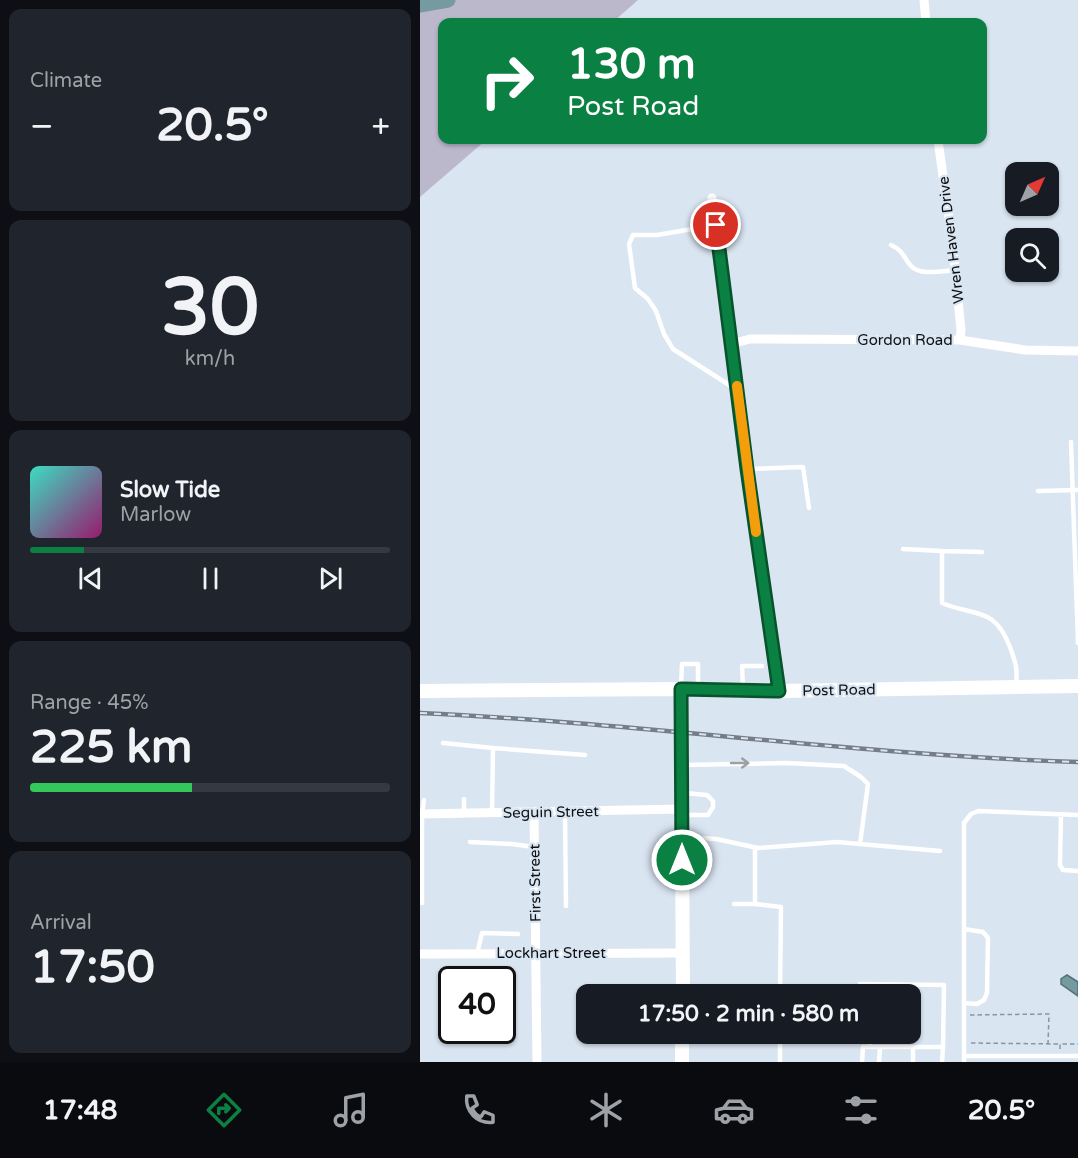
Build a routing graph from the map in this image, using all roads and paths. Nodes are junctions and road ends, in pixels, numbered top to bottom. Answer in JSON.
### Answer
{"nodes":[{"id":1,"x":924,"y":0,"type":"edge"},
{"id":2,"x":926,"y":18,"type":"edge"},
{"id":3,"x":939,"y":144,"type":"edge"},
{"id":4,"x":712,"y":198,"type":"dead end"},
{"id":5,"x":716,"y":225,"type":"junction"},
{"id":6,"x":891,"y":245,"type":"dead end"},
{"id":7,"x":955,"y":270,"type":"junction"},
{"id":8,"x":960,"y":340,"type":"junction"},
{"id":9,"x":731,"y":344,"type":"junction"},
{"id":10,"x":1078,"y":351,"type":"edge"},
{"id":11,"x":738,"y":391,"type":"junction"},
{"id":12,"x":1071,"y":442,"type":"dead end"},
{"id":13,"x":747,"y":469,"type":"junction"},
{"id":14,"x":1075,"y":490,"type":"edge"},
{"id":15,"x":1038,"y":491,"type":"dead end"},
{"id":16,"x":809,"y":508,"type":"dead end"},
{"id":17,"x":903,"y":549,"type":"dead end"},
{"id":18,"x":942,"y":551,"type":"junction"},
{"id":19,"x":982,"y":552,"type":"dead end"},
{"id":20,"x":1078,"y":644,"type":"edge"},
{"id":21,"x":762,"y":666,"type":"dead end"},
{"id":22,"x":1078,"y":686,"type":"edge"},
{"id":23,"x":1016,"y":687,"type":"junction"},
{"id":24,"x":681,"y":689,"type":"junction"},
{"id":25,"x":699,"y":689,"type":"junction"},
{"id":26,"x":744,"y":690,"type":"junction"},
{"id":27,"x":420,"y":691,"type":"edge"},
{"id":28,"x":779,"y":691,"type":"junction"},
{"id":29,"x":443,"y":743,"type":"dead end"},
{"id":30,"x":493,"y":748,"type":"junction"},
{"id":31,"x":585,"y":754,"type":"dead end"},
{"id":32,"x":682,"y":765,"type":"junction"},
{"id":33,"x":682,"y":793,"type":"junction"},
{"id":34,"x":464,"y":799,"type":"dead end"},
{"id":35,"x":424,"y":800,"type":"dead end"},
{"id":36,"x":534,"y":812,"type":"junction"},
{"id":37,"x":566,"y":812,"type":"junction"},
{"id":38,"x":682,"y":812,"type":"junction"},
{"id":39,"x":464,"y":813,"type":"junction"},
{"id":40,"x":492,"y":813,"type":"junction"},
{"id":41,"x":421,"y":814,"type":"edge"},
{"id":42,"x":1061,"y":814,"type":"junction"},
{"id":43,"x":1078,"y":815,"type":"edge"},
{"id":44,"x":682,"y":837,"type":"junction"},
{"id":45,"x":471,"y":842,"type":"dead end"},
{"id":46,"x":860,"y":844,"type":"junction"},
{"id":47,"x":534,"y":847,"type":"junction"},
{"id":48,"x":755,"y":848,"type":"junction"},
{"id":49,"x":940,"y":851,"type":"dead end"},
{"id":50,"x":1078,"y":871,"type":"edge"},
{"id":51,"x":422,"y":903,"type":"dead end"},
{"id":52,"x":734,"y":904,"type":"dead end"},
{"id":53,"x":755,"y":904,"type":"junction"},
{"id":54,"x":566,"y":906,"type":"dead end"},
{"id":55,"x":964,"y":929,"type":"junction"},
{"id":56,"x":518,"y":934,"type":"dead end"},
{"id":57,"x":683,"y":953,"type":"junction"},
{"id":58,"x":420,"y":954,"type":"edge"},
{"id":59,"x":477,"y":954,"type":"junction"},
{"id":60,"x":536,"y":954,"type":"junction"},
{"id":61,"x":683,"y":984,"type":"edge"},
{"id":62,"x":780,"y":984,"type":"edge"},
{"id":63,"x":921,"y":987,"type":"edge"},
{"id":64,"x":964,"y":1003,"type":"junction"},
{"id":65,"x":970,"y":1015,"type":"dead end"},
{"id":66,"x":971,"y":1034,"type":"dead end"},
{"id":67,"x":682,"y":1044,"type":"edge"},
{"id":68,"x":780,"y":1044,"type":"edge"},
{"id":69,"x":870,"y":1044,"type":"joint"},
{"id":70,"x":1048,"y":1044,"type":"junction"},
{"id":71,"x":1060,"y":1044,"type":"junction"},
{"id":72,"x":1078,"y":1044,"type":"edge"},
{"id":73,"x":880,"y":1047,"type":"junction"},
{"id":74,"x":914,"y":1047,"type":"junction"},
{"id":75,"x":943,"y":1047,"type":"junction"},
{"id":76,"x":964,"y":1056,"type":"junction"},
{"id":77,"x":1060,"y":1056,"type":"junction"},
{"id":78,"x":1067,"y":1056,"type":"junction"},
{"id":79,"x":1078,"y":1056,"type":"edge"},
{"id":80,"x":537,"y":1062,"type":"edge"},
{"id":81,"x":682,"y":1062,"type":"edge"},
{"id":82,"x":780,"y":1062,"type":"edge"},
{"id":83,"x":862,"y":1062,"type":"edge"},
{"id":84,"x":879,"y":1062,"type":"edge"},
{"id":85,"x":913,"y":1062,"type":"edge"},
{"id":86,"x":942,"y":1062,"type":"edge"},
{"id":87,"x":964,"y":1062,"type":"edge"},
{"id":88,"x":1068,"y":1062,"type":"edge"},
{"id":89,"x":1077,"y":1062,"type":"edge"}],
"edges":[{"from":1,"to":2,"type":"street"},
{"from":3,"to":7,"type":"street","name":"Wren Haven Drive"},
{"from":4,"to":5,"type":"street"},
{"from":5,"to":9,"type":"street"},
{"from":5,"to":11,"type":"lane"},
{"from":6,"to":7,"type":"lane"},
{"from":7,"to":8,"type":"street","name":"Wren Haven Drive"},
{"from":8,"to":9,"type":"street","name":"Gordon Road"},
{"from":8,"to":10,"type":"street","name":"Gordon Road"},
{"from":9,"to":11,"type":"street"},
{"from":11,"to":13,"type":"street"},
{"from":12,"to":14,"type":"lane"},
{"from":13,"to":16,"type":"lane"},
{"from":13,"to":28,"type":"street"},
{"from":14,"to":15,"type":"lane"},
{"from":14,"to":20,"type":"lane"},
{"from":17,"to":18,"type":"lane"},
{"from":18,"to":19,"type":"lane"},
{"from":18,"to":23,"type":"lane"},
{"from":21,"to":26,"type":"lane"},
{"from":22,"to":23,"type":"street","name":"Post Road"},
{"from":23,"to":28,"type":"street","name":"Post Road"},
{"from":24,"to":25,"type":"street","name":"Post Road"},
{"from":24,"to":25,"type":"lane"},
{"from":24,"to":27,"type":"street","name":"Post Road"},
{"from":24,"to":32,"type":"street"},
{"from":25,"to":26,"type":"street","name":"Post Road"},
{"from":26,"to":28,"type":"street","name":"Post Road"},
{"from":29,"to":30,"type":"lane"},
{"from":30,"to":31,"type":"lane"},
{"from":30,"to":40,"type":"lane"},
{"from":32,"to":33,"type":"street"},
{"from":32,"to":46,"type":"lane","one_way":true},
{"from":33,"to":38,"type":"street"},
{"from":33,"to":38,"type":"lane"},
{"from":34,"to":39,"type":"lane"},
{"from":35,"to":41,"type":"lane"},
{"from":36,"to":37,"type":"street","name":"Seguin Street"},
{"from":36,"to":40,"type":"street","name":"Seguin Street"},
{"from":36,"to":47,"type":"street","name":"First Street"},
{"from":37,"to":38,"type":"street","name":"Seguin Street"},
{"from":37,"to":54,"type":"lane"},
{"from":38,"to":44,"type":"street"},
{"from":39,"to":40,"type":"street","name":"Seguin Street"},
{"from":39,"to":41,"type":"street","name":"Seguin Street"},
{"from":41,"to":51,"type":"lane"},
{"from":42,"to":43,"type":"lane"},
{"from":42,"to":50,"type":"lane"},
{"from":42,"to":55,"type":"lane"},
{"from":44,"to":48,"type":"lane"},
{"from":44,"to":57,"type":"street"},
{"from":45,"to":47,"type":"lane"},
{"from":46,"to":48,"type":"lane"},
{"from":46,"to":49,"type":"lane"},
{"from":47,"to":60,"type":"street","name":"First Street"},
{"from":48,"to":53,"type":"lane"},
{"from":52,"to":53,"type":"lane"},
{"from":53,"to":62,"type":"lane"},
{"from":55,"to":64,"type":"lane"},
{"from":55,"to":64,"type":"lane"},
{"from":56,"to":59,"type":"lane"},
{"from":57,"to":60,"type":"street","name":"Lockhart Street"},
{"from":57,"to":61,"type":"street"},
{"from":58,"to":59,"type":"street","name":"Lockhart Street"},
{"from":59,"to":60,"type":"street","name":"Lockhart Street"},
{"from":60,"to":80,"type":"street","name":"First Street"},
{"from":63,"to":75,"type":"lane"},
{"from":64,"to":76,"type":"lane"},
{"from":65,"to":70,"type":"path"},
{"from":66,"to":70,"type":"path"},
{"from":67,"to":81,"type":"street"},
{"from":68,"to":82,"type":"lane"},
{"from":69,"to":73,"type":"lane"},
{"from":69,"to":83,"type":"lane"},
{"from":70,"to":71,"type":"path"},
{"from":71,"to":72,"type":"path"},
{"from":71,"to":77,"type":"path"},
{"from":73,"to":74,"type":"lane"},
{"from":73,"to":84,"type":"lane"},
{"from":74,"to":75,"type":"lane"},
{"from":74,"to":85,"type":"lane"},
{"from":75,"to":86,"type":"lane"},
{"from":76,"to":77,"type":"lane"},
{"from":76,"to":87,"type":"lane"},
{"from":77,"to":78,"type":"lane"},
{"from":78,"to":79,"type":"lane"},
{"from":78,"to":88,"type":"lane"},
{"from":79,"to":89,"type":"lane"}]}
